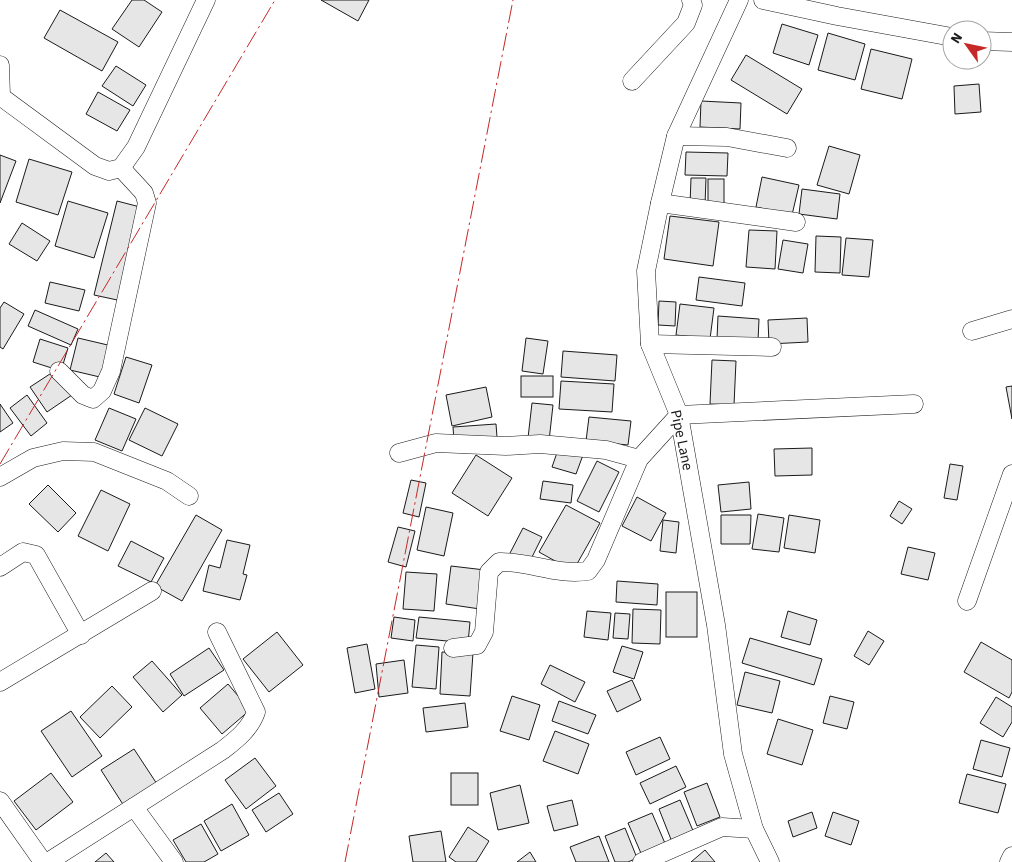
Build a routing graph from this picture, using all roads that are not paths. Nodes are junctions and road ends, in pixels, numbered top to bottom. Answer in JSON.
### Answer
{"nodes":[{"id":1,"x":206,"y":0,"type":"edge"},
{"id":2,"x":691,"y":0,"type":"edge"},
{"id":3,"x":739,"y":0,"type":"edge"},
{"id":4,"x":763,"y":0,"type":"edge"},
{"id":5,"x":942,"y":34,"type":"edge"},
{"id":6,"x":992,"y":41,"type":"edge"},
{"id":7,"x":1012,"y":42,"type":"edge"},
{"id":8,"x":0,"y":65,"type":"edge"},
{"id":9,"x":632,"y":81,"type":"dead end"},
{"id":10,"x":0,"y":96,"type":"edge"},
{"id":11,"x":676,"y":136,"type":"junction"},
{"id":12,"x":787,"y":148,"type":"dead end"},
{"id":13,"x":121,"y":168,"type":"junction"},
{"id":14,"x":660,"y":203,"type":"junction"},
{"id":15,"x":796,"y":222,"type":"dead end"},
{"id":16,"x":1012,"y":318,"type":"edge"},
{"id":17,"x":972,"y":331,"type":"dead end"},
{"id":18,"x":650,"y":344,"type":"junction"},
{"id":19,"x":772,"y":347,"type":"dead end"},
{"id":20,"x":59,"y":371,"type":"dead end"},
{"id":21,"x":914,"y":404,"type":"dead end"},
{"id":22,"x":679,"y":415,"type":"junction"},
{"id":23,"x":400,"y":453,"type":"dead end"},
{"id":24,"x":640,"y":459,"type":"junction"},
{"id":25,"x":1012,"y":474,"type":"edge"},
{"id":26,"x":0,"y":477,"type":"edge"},
{"id":27,"x":189,"y":496,"type":"dead end"},
{"id":28,"x":0,"y":567,"type":"edge"},
{"id":29,"x":152,"y":591,"type":"dead end"},
{"id":30,"x":967,"y":601,"type":"dead end"},
{"id":31,"x":217,"y":632,"type":"dead end"},
{"id":32,"x":81,"y":635,"type":"junction"},
{"id":33,"x":454,"y":648,"type":"dead end"},
{"id":34,"x":0,"y":682,"type":"edge"},
{"id":35,"x":0,"y":801,"type":"edge"},
{"id":36,"x":134,"y":807,"type":"junction"},
{"id":37,"x":754,"y":829,"type":"junction"},
{"id":38,"x":1012,"y":856,"type":"edge"},
{"id":39,"x":766,"y":860,"type":"edge"},
{"id":40,"x":42,"y":862,"type":"edge"},
{"id":41,"x":48,"y":862,"type":"edge"},
{"id":42,"x":174,"y":862,"type":"edge"},
{"id":43,"x":642,"y":862,"type":"edge"},
{"id":44,"x":1009,"y":862,"type":"edge"}],
"edges":[{"from":1,"to":13,"type":"street"},
{"from":2,"to":9,"type":"street"},
{"from":3,"to":11,"type":"street","name":"Pipe Lane"},
{"from":4,"to":5,"type":"street"},
{"from":6,"to":7,"type":"street"},
{"from":8,"to":10,"type":"street"},
{"from":10,"to":13,"type":"street"},
{"from":11,"to":12,"type":"street"},
{"from":11,"to":14,"type":"street","name":"Pipe Lane"},
{"from":13,"to":20,"type":"street"},
{"from":14,"to":15,"type":"street"},
{"from":14,"to":18,"type":"street","name":"Pipe Lane"},
{"from":16,"to":17,"type":"street"},
{"from":18,"to":19,"type":"street"},
{"from":18,"to":22,"type":"street","name":"Pipe Lane"},
{"from":21,"to":22,"type":"street"},
{"from":22,"to":24,"type":"street"},
{"from":22,"to":37,"type":"street","name":"Pipe Lane"},
{"from":23,"to":24,"type":"street"},
{"from":24,"to":33,"type":"street"},
{"from":25,"to":30,"type":"street"},
{"from":26,"to":27,"type":"street"},
{"from":28,"to":32,"type":"street"},
{"from":29,"to":32,"type":"street"},
{"from":31,"to":36,"type":"street"},
{"from":32,"to":34,"type":"street"},
{"from":35,"to":40,"type":"street"},
{"from":36,"to":41,"type":"street"},
{"from":36,"to":42,"type":"street"},
{"from":37,"to":39,"type":"street","name":"Pipe Lane"},
{"from":37,"to":43,"type":"street"},
{"from":38,"to":44,"type":"street"}]}
